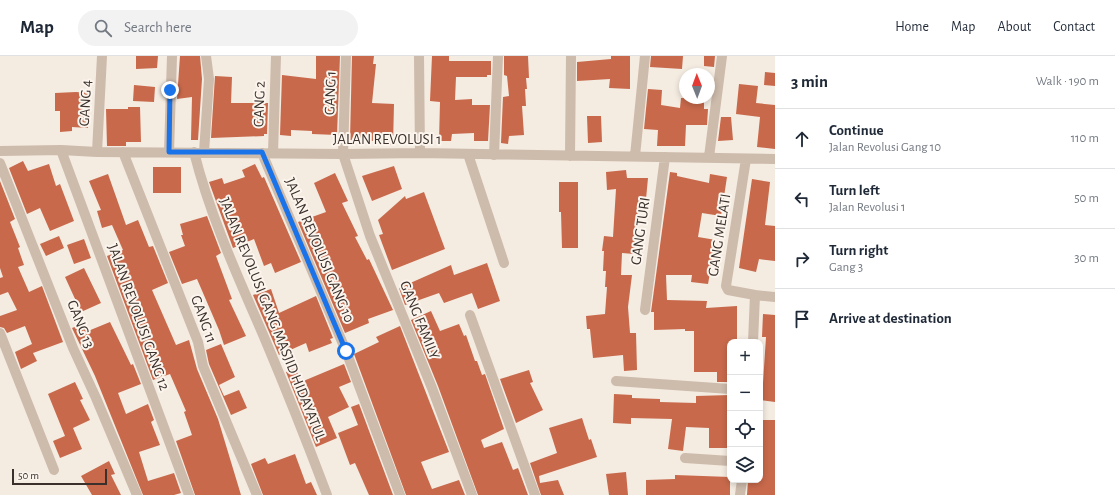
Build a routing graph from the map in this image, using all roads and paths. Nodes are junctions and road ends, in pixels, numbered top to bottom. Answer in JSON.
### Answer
{"nodes":[{"id":1,"x":102,"y":56,"type":"edge"},
{"id":2,"x":172,"y":56,"type":"edge"},
{"id":3,"x":206,"y":56,"type":"edge"},
{"id":4,"x":276,"y":56,"type":"edge"},
{"id":5,"x":346,"y":56,"type":"edge"},
{"id":6,"x":419,"y":56,"type":"edge"},
{"id":7,"x":498,"y":56,"type":"edge"},
{"id":8,"x":571,"y":56,"type":"edge"},
{"id":9,"x":645,"y":56,"type":"edge"},
{"id":10,"x":722,"y":56,"type":"edge"},
{"id":11,"x":61,"y":150,"type":"junction"},
{"id":12,"x":0,"y":151,"type":"edge"},
{"id":13,"x":97,"y":152,"type":"junction"},
{"id":14,"x":123,"y":152,"type":"junction"},
{"id":15,"x":169,"y":152,"type":"junction"},
{"id":16,"x":199,"y":152,"type":"junction"},
{"id":17,"x":262,"y":152,"type":"junction"},
{"id":18,"x":420,"y":152,"type":"junction"},
{"id":19,"x":273,"y":153,"type":"junction"},
{"id":20,"x":343,"y":154,"type":"junction"},
{"id":21,"x":468,"y":154,"type":"junction"},
{"id":22,"x":494,"y":155,"type":"junction"},
{"id":23,"x":570,"y":156,"type":"junction"},
{"id":24,"x":635,"y":156,"type":"junction"},
{"id":25,"x":665,"y":157,"type":"junction"},
{"id":26,"x":709,"y":157,"type":"junction"},
{"id":27,"x":746,"y":159,"type":"junction"},
{"id":28,"x":775,"y":159,"type":"edge"},
{"id":29,"x":0,"y":163,"type":"edge"},
{"id":30,"x":504,"y":263,"type":"dead end"},
{"id":31,"x":755,"y":295,"type":"junction"},
{"id":32,"x":775,"y":297,"type":"edge"},
{"id":33,"x":645,"y":310,"type":"dead end"},
{"id":34,"x":470,"y":315,"type":"dead end"},
{"id":35,"x":0,"y":333,"type":"edge"},
{"id":36,"x":753,"y":339,"type":"edge"},
{"id":37,"x":616,"y":381,"type":"dead end"},
{"id":38,"x":727,"y":390,"type":"edge"},
{"id":39,"x":685,"y":458,"type":"dead end"},
{"id":40,"x":727,"y":462,"type":"edge"},
{"id":41,"x":54,"y":470,"type":"dead end"},
{"id":42,"x":742,"y":483,"type":"edge"},
{"id":43,"x":137,"y":495,"type":"edge"},
{"id":44,"x":189,"y":495,"type":"edge"},
{"id":45,"x":257,"y":495,"type":"edge"},
{"id":46,"x":327,"y":495,"type":"edge"},
{"id":47,"x":400,"y":495,"type":"edge"},
{"id":48,"x":472,"y":495,"type":"edge"},
{"id":49,"x":535,"y":495,"type":"edge"},
{"id":50,"x":740,"y":495,"type":"edge"}],
"edges":[{"from":1,"to":13,"type":"street","name":"GANG 4"},
{"from":2,"to":15,"type":"street"},
{"from":3,"to":16,"type":"street","name":"JALAN REVOLUSI GANG MASJID HIDAYATUL"},
{"from":4,"to":19,"type":"street","name":"GANG 2"},
{"from":5,"to":20,"type":"street","name":"GANG 1"},
{"from":6,"to":18,"type":"street"},
{"from":7,"to":22,"type":"street"},
{"from":8,"to":23,"type":"street"},
{"from":9,"to":24,"type":"street"},
{"from":10,"to":26,"type":"street"},
{"from":11,"to":12,"type":"street","name":"JALAN REVOLUSI 1"},
{"from":11,"to":13,"type":"street","name":"JALAN REVOLUSI 1"},
{"from":11,"to":44,"type":"street","name":"JALAN REVOLUSI GANG 12"},
{"from":13,"to":14,"type":"street","name":"JALAN REVOLUSI 1"},
{"from":14,"to":15,"type":"street","name":"JALAN REVOLUSI 1"},
{"from":14,"to":45,"type":"street","name":"GANG 11"},
{"from":15,"to":16,"type":"street","name":"JALAN REVOLUSI 1"},
{"from":16,"to":17,"type":"street","name":"JALAN REVOLUSI 1"},
{"from":16,"to":46,"type":"street","name":"JALAN REVOLUSI GANG MASJID HIDAYATUL"},
{"from":17,"to":19,"type":"street","name":"JALAN REVOLUSI 1"},
{"from":17,"to":47,"type":"street","name":"JALAN REVOLUSI GANG 10"},
{"from":18,"to":20,"type":"street","name":"JALAN REVOLUSI 1"},
{"from":18,"to":21,"type":"street","name":"JALAN REVOLUSI 1"},
{"from":19,"to":20,"type":"street","name":"JALAN REVOLUSI 1"},
{"from":20,"to":48,"type":"street","name":"GANG FAMILY"},
{"from":21,"to":22,"type":"street","name":"JALAN REVOLUSI 1"},
{"from":21,"to":30,"type":"street"},
{"from":22,"to":23,"type":"street","name":"JALAN REVOLUSI 1"},
{"from":23,"to":24,"type":"street","name":"JALAN REVOLUSI 1"},
{"from":24,"to":25,"type":"street","name":"JALAN REVOLUSI 1"},
{"from":25,"to":26,"type":"street","name":"JALAN REVOLUSI 1"},
{"from":25,"to":33,"type":"street","name":"GANG TURI"},
{"from":26,"to":27,"type":"street","name":"JALAN REVOLUSI 1"},
{"from":27,"to":28,"type":"street","name":"JALAN REVOLUSI 1"},
{"from":27,"to":31,"type":"street","name":"GANG MELATI"},
{"from":29,"to":43,"type":"street","name":"GANG 13"},
{"from":31,"to":32,"type":"street"},
{"from":31,"to":36,"type":"street"},
{"from":34,"to":49,"type":"street"},
{"from":35,"to":41,"type":"street"},
{"from":37,"to":38,"type":"street"},
{"from":39,"to":40,"type":"street"},
{"from":42,"to":50,"type":"street"}]}
